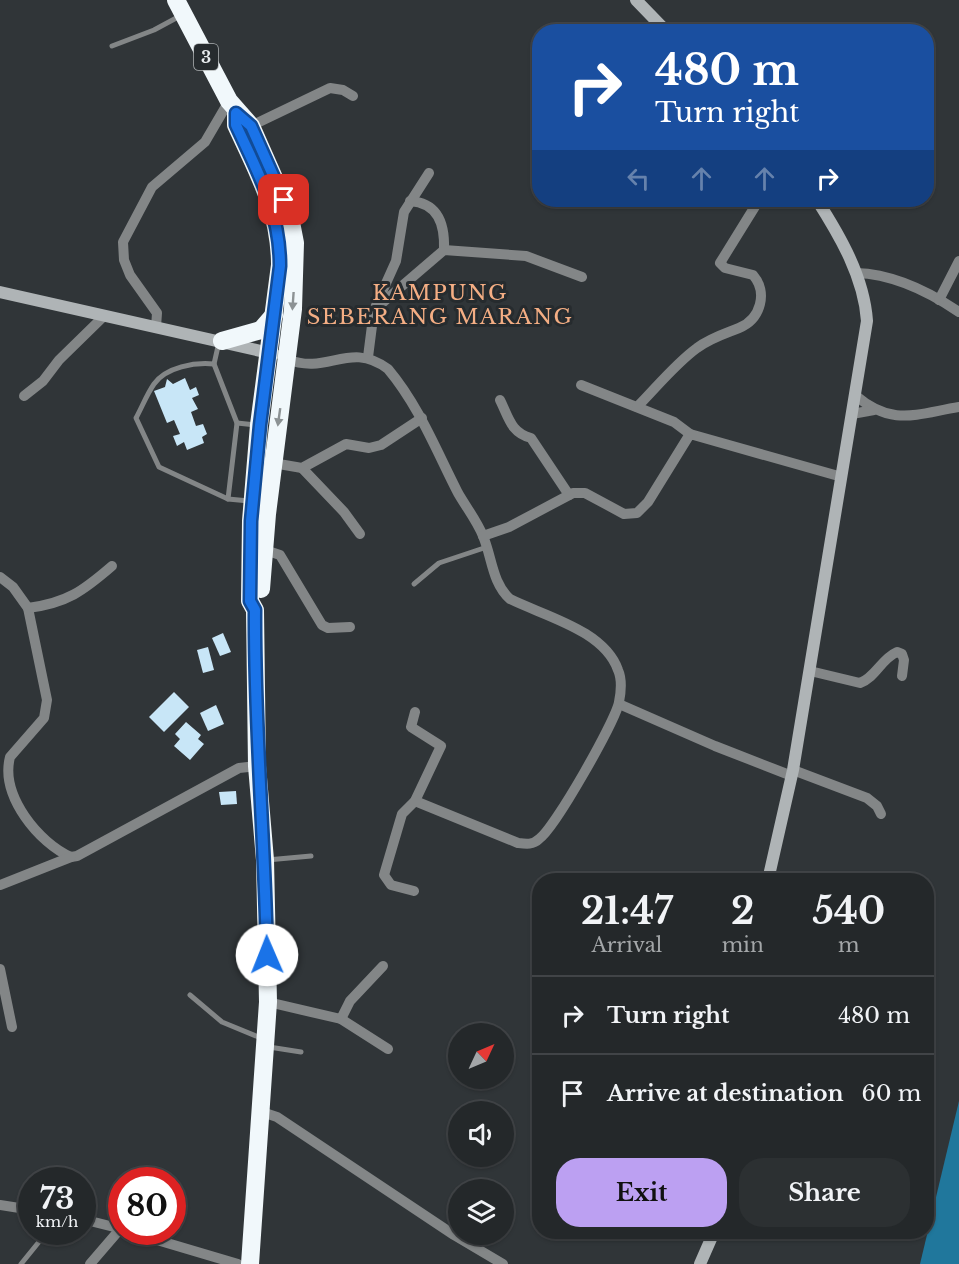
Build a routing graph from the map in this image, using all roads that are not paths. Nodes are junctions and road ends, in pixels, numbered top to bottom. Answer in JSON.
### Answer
{"nodes":[{"id":1,"x":636,"y":0,"type":"edge"},
{"id":2,"x":180,"y":7,"type":"edge"},
{"id":3,"x":659,"y":24,"type":"edge"},
{"id":4,"x":112,"y":46,"type":"dead end"},
{"id":5,"x":352,"y":96,"type":"dead end"},
{"id":6,"x":233,"y":107,"type":"junction"},
{"id":7,"x":251,"y":126,"type":"junction"},
{"id":8,"x":429,"y":174,"type":"dead end"},
{"id":9,"x":410,"y":201,"type":"junction"},
{"id":10,"x":755,"y":207,"type":"edge"},
{"id":11,"x":821,"y":207,"type":"edge"},
{"id":12,"x":444,"y":250,"type":"junction"},
{"id":13,"x":959,"y":261,"type":"edge"},
{"id":14,"x":856,"y":273,"type":"junction"},
{"id":15,"x":582,"y":277,"type":"dead end"},
{"id":16,"x":0,"y":292,"type":"edge"},
{"id":17,"x":939,"y":300,"type":"junction"},
{"id":18,"x":374,"y":310,"type":"junction"},
{"id":19,"x":959,"y":312,"type":"edge"},
{"id":20,"x":274,"y":315,"type":"junction"},
{"id":21,"x":103,"y":317,"type":"junction"},
{"id":22,"x":156,"y":327,"type":"junction"},
{"id":23,"x":221,"y":341,"type":"junction"},
{"id":24,"x":269,"y":353,"type":"junction"},
{"id":25,"x":368,"y":357,"type":"junction"},
{"id":26,"x":287,"y":358,"type":"junction"},
{"id":27,"x":214,"y":364,"type":"junction"},
{"id":28,"x":581,"y":385,"type":"dead end"},
{"id":29,"x":855,"y":395,"type":"junction"},
{"id":30,"x":24,"y":396,"type":"dead end"},
{"id":31,"x":500,"y":400,"type":"dead end"},
{"id":32,"x":637,"y":407,"type":"junction"},
{"id":33,"x":959,"y":407,"type":"edge"},
{"id":34,"x":874,"y":410,"type":"junction"},
{"id":35,"x":852,"y":414,"type":"junction"},
{"id":36,"x":422,"y":418,"type":"junction"},
{"id":37,"x":237,"y":423,"type":"junction"},
{"id":38,"x":260,"y":425,"type":"junction"},
{"id":39,"x":690,"y":434,"type":"junction"},
{"id":40,"x":273,"y":463,"type":"junction"},
{"id":41,"x":302,"y":468,"type":"junction"},
{"id":42,"x":842,"y":477,"type":"junction"},
{"id":43,"x":569,"y":495,"type":"junction"},
{"id":44,"x":228,"y":499,"type":"junction"},
{"id":45,"x":253,"y":502,"type":"junction"},
{"id":46,"x":360,"y":534,"type":"dead end"},
{"id":47,"x":483,"y":536,"type":"junction"},
{"id":48,"x":487,"y":547,"type":"junction"},
{"id":49,"x":265,"y":550,"type":"junction"},
{"id":50,"x":112,"y":566,"type":"dead end"},
{"id":51,"x":0,"y":577,"type":"edge"},
{"id":52,"x":414,"y":584,"type":"dead end"},
{"id":53,"x":28,"y":608,"type":"junction"},
{"id":54,"x":255,"y":610,"type":"junction"},
{"id":55,"x":350,"y":627,"type":"dead end"},
{"id":56,"x":810,"y":671,"type":"junction"},
{"id":57,"x":902,"y":676,"type":"dead end"},
{"id":58,"x":619,"y":704,"type":"junction"},
{"id":59,"x":415,"y":712,"type":"dead end"},
{"id":60,"x":257,"y":765,"type":"junction"},
{"id":61,"x":793,"y":773,"type":"junction"},
{"id":62,"x":415,"y":801,"type":"junction"},
{"id":63,"x":881,"y":814,"type":"dead end"},
{"id":64,"x":74,"y":856,"type":"junction"},
{"id":65,"x":311,"y":856,"type":"dead end"},
{"id":66,"x":266,"y":860,"type":"junction"},
{"id":67,"x":770,"y":873,"type":"edge"},
{"id":68,"x":0,"y":885,"type":"edge"},
{"id":69,"x":414,"y":891,"type":"dead end"},
{"id":70,"x":383,"y":966,"type":"dead end"},
{"id":71,"x":0,"y":969,"type":"edge"},
{"id":72,"x":190,"y":995,"type":"dead end"},
{"id":73,"x":268,"y":1002,"type":"junction"},
{"id":74,"x":341,"y":1019,"type":"junction"},
{"id":75,"x":12,"y":1026,"type":"dead end"},
{"id":76,"x":265,"y":1042,"type":"junction"},
{"id":77,"x":388,"y":1049,"type":"dead end"},
{"id":78,"x":301,"y":1052,"type":"dead end"},
{"id":79,"x":259,"y":1111,"type":"junction"},
{"id":80,"x":0,"y":1205,"type":"edge"},
{"id":81,"x":18,"y":1208,"type":"edge"},
{"id":82,"x":711,"y":1239,"type":"edge"},
{"id":83,"x":108,"y":1244,"type":"edge"},
{"id":84,"x":36,"y":1245,"type":"edge"},
{"id":85,"x":174,"y":1245,"type":"edge"},
{"id":86,"x":21,"y":1264,"type":"edge"},
{"id":87,"x":90,"y":1264,"type":"edge"},
{"id":88,"x":238,"y":1264,"type":"edge"},
{"id":89,"x":250,"y":1264,"type":"edge"},
{"id":90,"x":502,"y":1264,"type":"edge"},
{"id":91,"x":700,"y":1264,"type":"edge"}],
"edges":[{"from":1,"to":3,"type":"street"},
{"from":2,"to":4,"type":"lane"},
{"from":2,"to":6,"type":"highway","number":"3"},
{"from":5,"to":7,"type":"street"},
{"from":6,"to":7,"type":"highway","number":"3"},
{"from":6,"to":20,"type":"highway","number":"3"},
{"from":6,"to":22,"type":"street"},
{"from":7,"to":26,"type":"highway","number":"3","one_way":true},
{"from":8,"to":9,"type":"street"},
{"from":9,"to":12,"type":"street"},
{"from":9,"to":18,"type":"street"},
{"from":10,"to":32,"type":"street"},
{"from":11,"to":14,"type":"street"},
{"from":12,"to":15,"type":"street"},
{"from":12,"to":18,"type":"street"},
{"from":13,"to":17,"type":"street"},
{"from":14,"to":17,"type":"street"},
{"from":14,"to":29,"type":"street"},
{"from":16,"to":21,"type":"street"},
{"from":17,"to":19,"type":"street"},
{"from":18,"to":25,"type":"street"},
{"from":20,"to":23,"type":"highway"},
{"from":20,"to":24,"type":"highway","number":"3"},
{"from":21,"to":22,"type":"street"},
{"from":21,"to":30,"type":"street"},
{"from":22,"to":23,"type":"street"},
{"from":23,"to":24,"type":"street"},
{"from":23,"to":27,"type":"lane"},
{"from":24,"to":26,"type":"street"},
{"from":24,"to":38,"type":"highway","number":"3"},
{"from":25,"to":26,"type":"street"},
{"from":25,"to":36,"type":"street"},
{"from":26,"to":40,"type":"highway","number":"3","one_way":true},
{"from":27,"to":37,"type":"lane"},
{"from":27,"to":44,"type":"lane"},
{"from":28,"to":32,"type":"street"},
{"from":29,"to":34,"type":"street"},
{"from":29,"to":35,"type":"street"},
{"from":31,"to":43,"type":"street"},
{"from":32,"to":39,"type":"street"},
{"from":33,"to":34,"type":"street"},
{"from":34,"to":35,"type":"street"},
{"from":35,"to":42,"type":"street"},
{"from":36,"to":41,"type":"street"},
{"from":36,"to":47,"type":"street"},
{"from":37,"to":38,"type":"lane"},
{"from":37,"to":44,"type":"lane"},
{"from":38,"to":45,"type":"highway","number":"3"},
{"from":39,"to":42,"type":"street"},
{"from":39,"to":43,"type":"street"},
{"from":40,"to":41,"type":"street"},
{"from":40,"to":49,"type":"highway","number":"3"},
{"from":41,"to":46,"type":"street"},
{"from":42,"to":56,"type":"street"},
{"from":43,"to":47,"type":"street"},
{"from":44,"to":45,"type":"lane"},
{"from":45,"to":54,"type":"highway","number":"3"},
{"from":47,"to":48,"type":"street"},
{"from":48,"to":52,"type":"lane"},
{"from":48,"to":58,"type":"street"},
{"from":49,"to":54,"type":"highway","number":"3"},
{"from":49,"to":55,"type":"street"},
{"from":50,"to":53,"type":"street"},
{"from":51,"to":53,"type":"street"},
{"from":53,"to":64,"type":"street"},
{"from":54,"to":60,"type":"highway","number":"3"},
{"from":56,"to":57,"type":"street"},
{"from":56,"to":61,"type":"street"},
{"from":58,"to":61,"type":"street"},
{"from":58,"to":62,"type":"street"},
{"from":59,"to":62,"type":"street"},
{"from":60,"to":64,"type":"street"},
{"from":60,"to":66,"type":"highway","number":"3"},
{"from":61,"to":63,"type":"street"},
{"from":61,"to":67,"type":"street"},
{"from":62,"to":69,"type":"street"},
{"from":64,"to":68,"type":"street"},
{"from":65,"to":66,"type":"lane"},
{"from":66,"to":73,"type":"highway","number":"3"},
{"from":70,"to":74,"type":"street"},
{"from":71,"to":75,"type":"street"},
{"from":72,"to":76,"type":"lane"},
{"from":73,"to":74,"type":"street"},
{"from":73,"to":76,"type":"highway","number":"3"},
{"from":74,"to":77,"type":"street"},
{"from":76,"to":78,"type":"lane"},
{"from":76,"to":79,"type":"highway","number":"3"},
{"from":79,"to":89,"type":"highway","number":"3"},
{"from":79,"to":90,"type":"street"},
{"from":80,"to":81,"type":"street"},
{"from":82,"to":91,"type":"street"},
{"from":83,"to":87,"type":"street"},
{"from":84,"to":86,"type":"lane"},
{"from":85,"to":88,"type":"street"}]}
